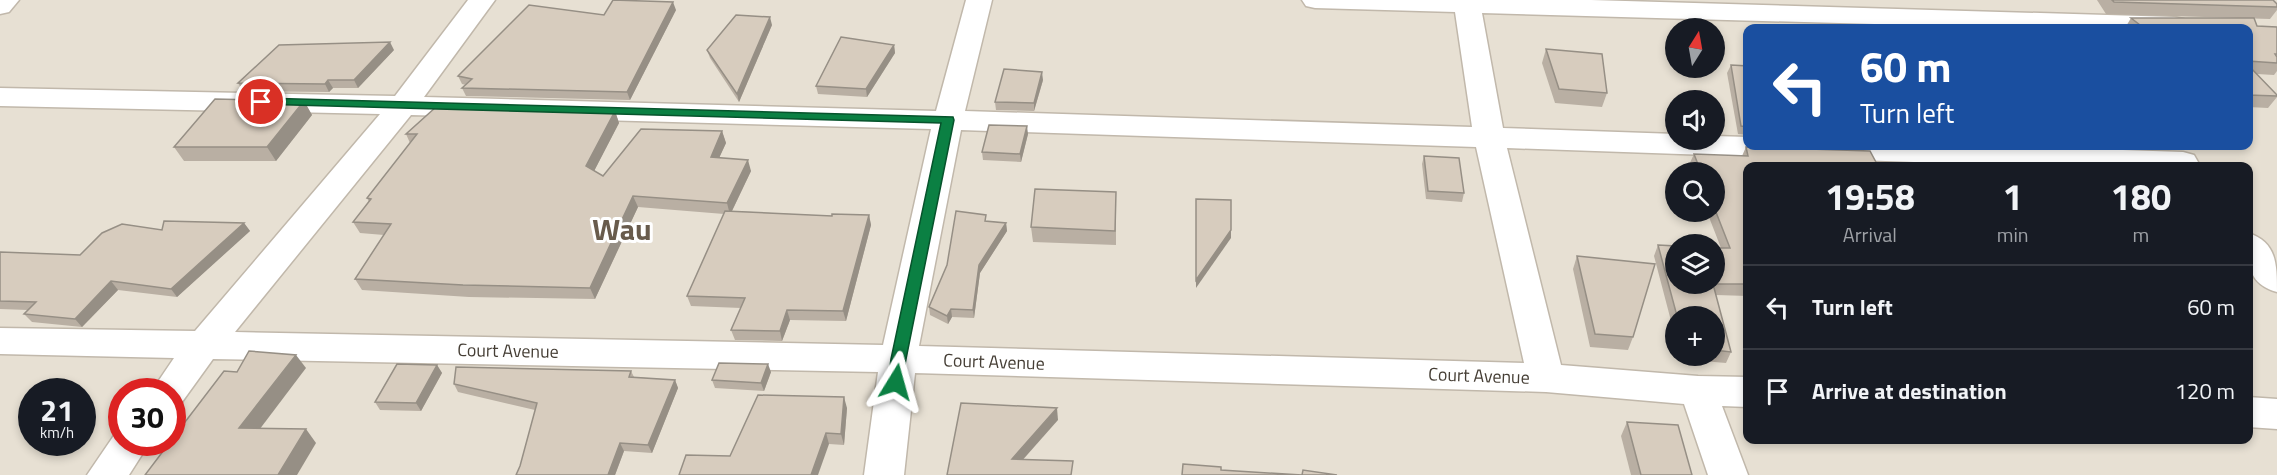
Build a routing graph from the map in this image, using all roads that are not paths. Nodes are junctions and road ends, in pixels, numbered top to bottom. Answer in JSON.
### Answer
{"nodes":[{"id":1,"x":6,"y":0,"type":"edge"},
{"id":2,"x":482,"y":0,"type":"edge"},
{"id":3,"x":979,"y":0,"type":"edge"},
{"id":4,"x":1315,"y":0,"type":"edge"},
{"id":5,"x":2040,"y":0,"type":"edge"},
{"id":6,"x":1467,"y":3,"type":"edge"},
{"id":7,"x":0,"y":6,"type":"edge"},
{"id":8,"x":2034,"y":24,"type":"edge"},
{"id":9,"x":2060,"y":24,"type":"edge"},
{"id":10,"x":0,"y":97,"type":"edge"},
{"id":11,"x":404,"y":104,"type":"junction"},
{"id":12,"x":948,"y":120,"type":"junction"},
{"id":13,"x":1489,"y":137,"type":"junction"},
{"id":14,"x":1743,"y":145,"type":"edge"},
{"id":15,"x":1916,"y":150,"type":"edge"},
{"id":16,"x":2179,"y":158,"type":"edge"},
{"id":17,"x":2253,"y":250,"type":"edge"},
{"id":18,"x":2277,"y":280,"type":"edge"},
{"id":19,"x":0,"y":341,"type":"edge"},
{"id":20,"x":203,"y":346,"type":"junction"},
{"id":21,"x":898,"y":359,"type":"junction"},
{"id":22,"x":179,"y":378,"type":"edge"},
{"id":23,"x":1546,"y":378,"type":"junction"},
{"id":24,"x":1698,"y":391,"type":"junction"},
{"id":25,"x":1743,"y":392,"type":"edge"},
{"id":26,"x":2253,"y":412,"type":"edge"},
{"id":27,"x":2277,"y":414,"type":"edge"},
{"id":28,"x":121,"y":456,"type":"edge"},
{"id":29,"x":107,"y":475,"type":"edge"},
{"id":30,"x":884,"y":475,"type":"edge"},
{"id":31,"x":1728,"y":475,"type":"edge"}],
"edges":[{"from":1,"to":7,"type":"street"},
{"from":2,"to":11,"type":"street"},
{"from":3,"to":12,"type":"street"},
{"from":4,"to":6,"type":"street"},
{"from":5,"to":9,"type":"street"},
{"from":6,"to":8,"type":"street"},
{"from":6,"to":13,"type":"street"},
{"from":10,"to":11,"type":"street"},
{"from":11,"to":12,"type":"street"},
{"from":11,"to":20,"type":"street"},
{"from":12,"to":13,"type":"street"},
{"from":12,"to":21,"type":"street"},
{"from":13,"to":14,"type":"street"},
{"from":13,"to":23,"type":"street"},
{"from":15,"to":16,"type":"street"},
{"from":17,"to":18,"type":"street"},
{"from":19,"to":20,"type":"street","name":"Court Avenue"},
{"from":20,"to":21,"type":"street","name":"Court Avenue"},
{"from":20,"to":22,"type":"street"},
{"from":21,"to":23,"type":"street","name":"Court Avenue"},
{"from":21,"to":30,"type":"street"},
{"from":23,"to":24,"type":"street","name":"Court Avenue"},
{"from":24,"to":25,"type":"street","name":"Court Avenue"},
{"from":24,"to":31,"type":"street"},
{"from":26,"to":27,"type":"street"},
{"from":28,"to":29,"type":"street"}]}
